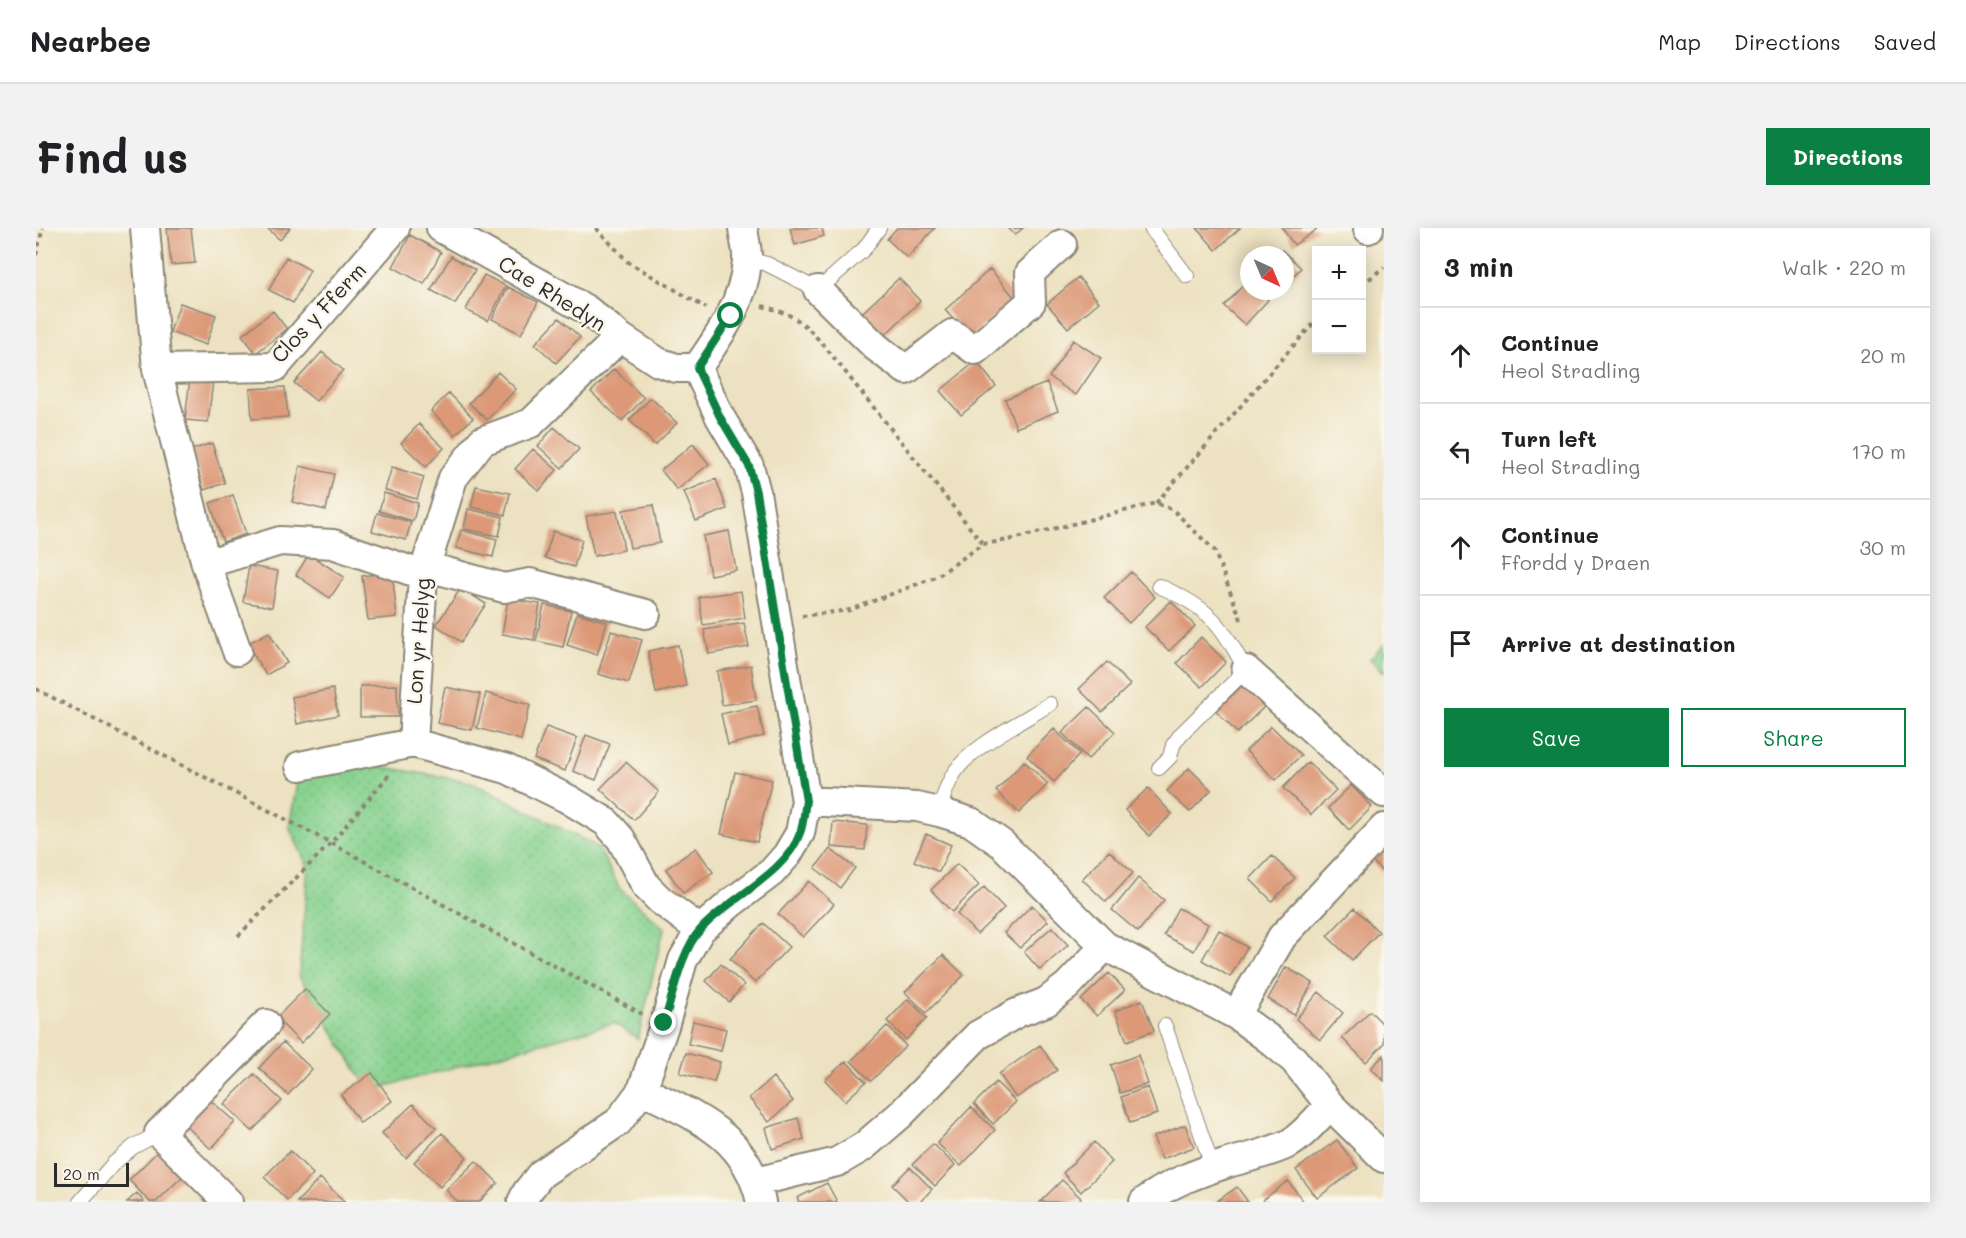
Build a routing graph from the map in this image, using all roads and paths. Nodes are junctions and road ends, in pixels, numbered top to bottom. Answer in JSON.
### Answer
{"nodes":[{"id":1,"x":43,"y":228,"type":"edge"},
{"id":2,"x":146,"y":228,"type":"edge"},
{"id":3,"x":395,"y":228,"type":"edge"},
{"id":4,"x":441,"y":228,"type":"edge"},
{"id":5,"x":596,"y":228,"type":"edge"},
{"id":6,"x":743,"y":228,"type":"edge"},
{"id":7,"x":879,"y":228,"type":"edge"},
{"id":8,"x":1151,"y":228,"type":"edge"},
{"id":9,"x":1062,"y":244,"type":"dead end"},
{"id":10,"x":36,"y":255,"type":"edge"},
{"id":11,"x":747,"y":259,"type":"junction"},
{"id":12,"x":1384,"y":267,"type":"edge"},
{"id":13,"x":1187,"y":276,"type":"dead end"},
{"id":14,"x":1366,"y":282,"type":"edge"},
{"id":15,"x":818,"y":290,"type":"junction"},
{"id":16,"x":755,"y":304,"type":"dead end"},
{"id":17,"x":728,"y":322,"type":"junction"},
{"id":18,"x":1312,"y":326,"type":"edge"},
{"id":19,"x":620,"y":337,"type":"junction"},
{"id":20,"x":697,"y":368,"type":"junction"},
{"id":21,"x":157,"y":369,"type":"junction"},
{"id":22,"x":1156,"y":503,"type":"junction"},
{"id":23,"x":983,"y":544,"type":"junction"},
{"id":24,"x":206,"y":564,"type":"junction"},
{"id":25,"x":424,"y":571,"type":"junction"},
{"id":26,"x":1159,"y":586,"type":"dead end"},
{"id":27,"x":646,"y":614,"type":"dead end"},
{"id":28,"x":799,"y":616,"type":"dead end"},
{"id":29,"x":1242,"y":623,"type":"dead end"},
{"id":30,"x":237,"y":651,"type":"dead end"},
{"id":31,"x":1246,"y":670,"type":"junction"},
{"id":32,"x":36,"y":689,"type":"edge"},
{"id":33,"x":1050,"y":704,"type":"dead end"},
{"id":34,"x":412,"y":743,"type":"junction"},
{"id":35,"x":300,"y":766,"type":"dead end"},
{"id":36,"x":1159,"y":768,"type":"dead end"},
{"id":37,"x":1384,"y":793,"type":"edge"},
{"id":38,"x":806,"y":801,"type":"junction"},
{"id":39,"x":939,"y":812,"type":"junction"},
{"id":40,"x":1384,"y":828,"type":"edge"},
{"id":41,"x":331,"y":843,"type":"junction"},
{"id":42,"x":700,"y":930,"type":"junction"},
{"id":43,"x":238,"y":936,"type":"dead end"},
{"id":44,"x":1105,"y":946,"type":"junction"},
{"id":45,"x":1236,"y":1015,"type":"junction"},
{"id":46,"x":664,"y":1023,"type":"junction"},
{"id":47,"x":266,"y":1024,"type":"dead end"},
{"id":48,"x":1165,"y":1026,"type":"dead end"},
{"id":49,"x":642,"y":1090,"type":"junction"},
{"id":50,"x":1330,"y":1105,"type":"junction"},
{"id":51,"x":159,"y":1133,"type":"junction"},
{"id":52,"x":1384,"y":1158,"type":"edge"},
{"id":53,"x":1213,"y":1169,"type":"junction"},
{"id":54,"x":759,"y":1192,"type":"edge"},
{"id":55,"x":80,"y":1202,"type":"edge"},
{"id":56,"x":228,"y":1202,"type":"edge"},
{"id":57,"x":522,"y":1202,"type":"edge"},
{"id":58,"x":1144,"y":1202,"type":"edge"}],
"edges":[{"from":1,"to":10,"type":"path"},
{"from":2,"to":21,"type":"street"},
{"from":3,"to":21,"type":"street","name":"Clos y Fferm"},
{"from":4,"to":19,"type":"street","name":"Cae Rhedyn"},
{"from":5,"to":17,"type":"path"},
{"from":6,"to":11,"type":"street"},
{"from":7,"to":15,"type":"lane"},
{"from":8,"to":13,"type":"lane"},
{"from":9,"to":15,"type":"street"},
{"from":11,"to":15,"type":"lane"},
{"from":11,"to":17,"type":"street"},
{"from":12,"to":14,"type":"path"},
{"from":16,"to":23,"type":"path"},
{"from":17,"to":20,"type":"street"},
{"from":18,"to":22,"type":"path"},
{"from":19,"to":20,"type":"street","name":"Cae Rhedyn"},
{"from":19,"to":25,"type":"street","name":"Lon yr Helyg"},
{"from":20,"to":38,"type":"street"},
{"from":21,"to":24,"type":"street"},
{"from":22,"to":23,"type":"path"},
{"from":22,"to":29,"type":"path"},
{"from":23,"to":28,"type":"path"},
{"from":24,"to":25,"type":"street"},
{"from":24,"to":30,"type":"street"},
{"from":25,"to":27,"type":"street"},
{"from":25,"to":34,"type":"street","name":"Lon yr Helyg"},
{"from":26,"to":31,"type":"lane"},
{"from":31,"to":36,"type":"lane"},
{"from":31,"to":37,"type":"street"},
{"from":32,"to":41,"type":"path"},
{"from":33,"to":39,"type":"lane"},
{"from":34,"to":35,"type":"street"},
{"from":34,"to":41,"type":"path"},
{"from":34,"to":42,"type":"street"},
{"from":38,"to":39,"type":"street"},
{"from":38,"to":42,"type":"street"},
{"from":39,"to":44,"type":"street"},
{"from":40,"to":45,"type":"street"},
{"from":41,"to":43,"type":"path"},
{"from":41,"to":46,"type":"path"},
{"from":42,"to":46,"type":"street"},
{"from":44,"to":45,"type":"street"},
{"from":44,"to":54,"type":"street"},
{"from":45,"to":50,"type":"street"},
{"from":46,"to":49,"type":"street"},
{"from":47,"to":51,"type":"street"},
{"from":48,"to":53,"type":"lane"},
{"from":49,"to":54,"type":"street"},
{"from":49,"to":57,"type":"street"},
{"from":50,"to":52,"type":"street"},
{"from":50,"to":53,"type":"street"},
{"from":51,"to":55,"type":"lane"},
{"from":51,"to":56,"type":"street"},
{"from":53,"to":58,"type":"street"}]}
